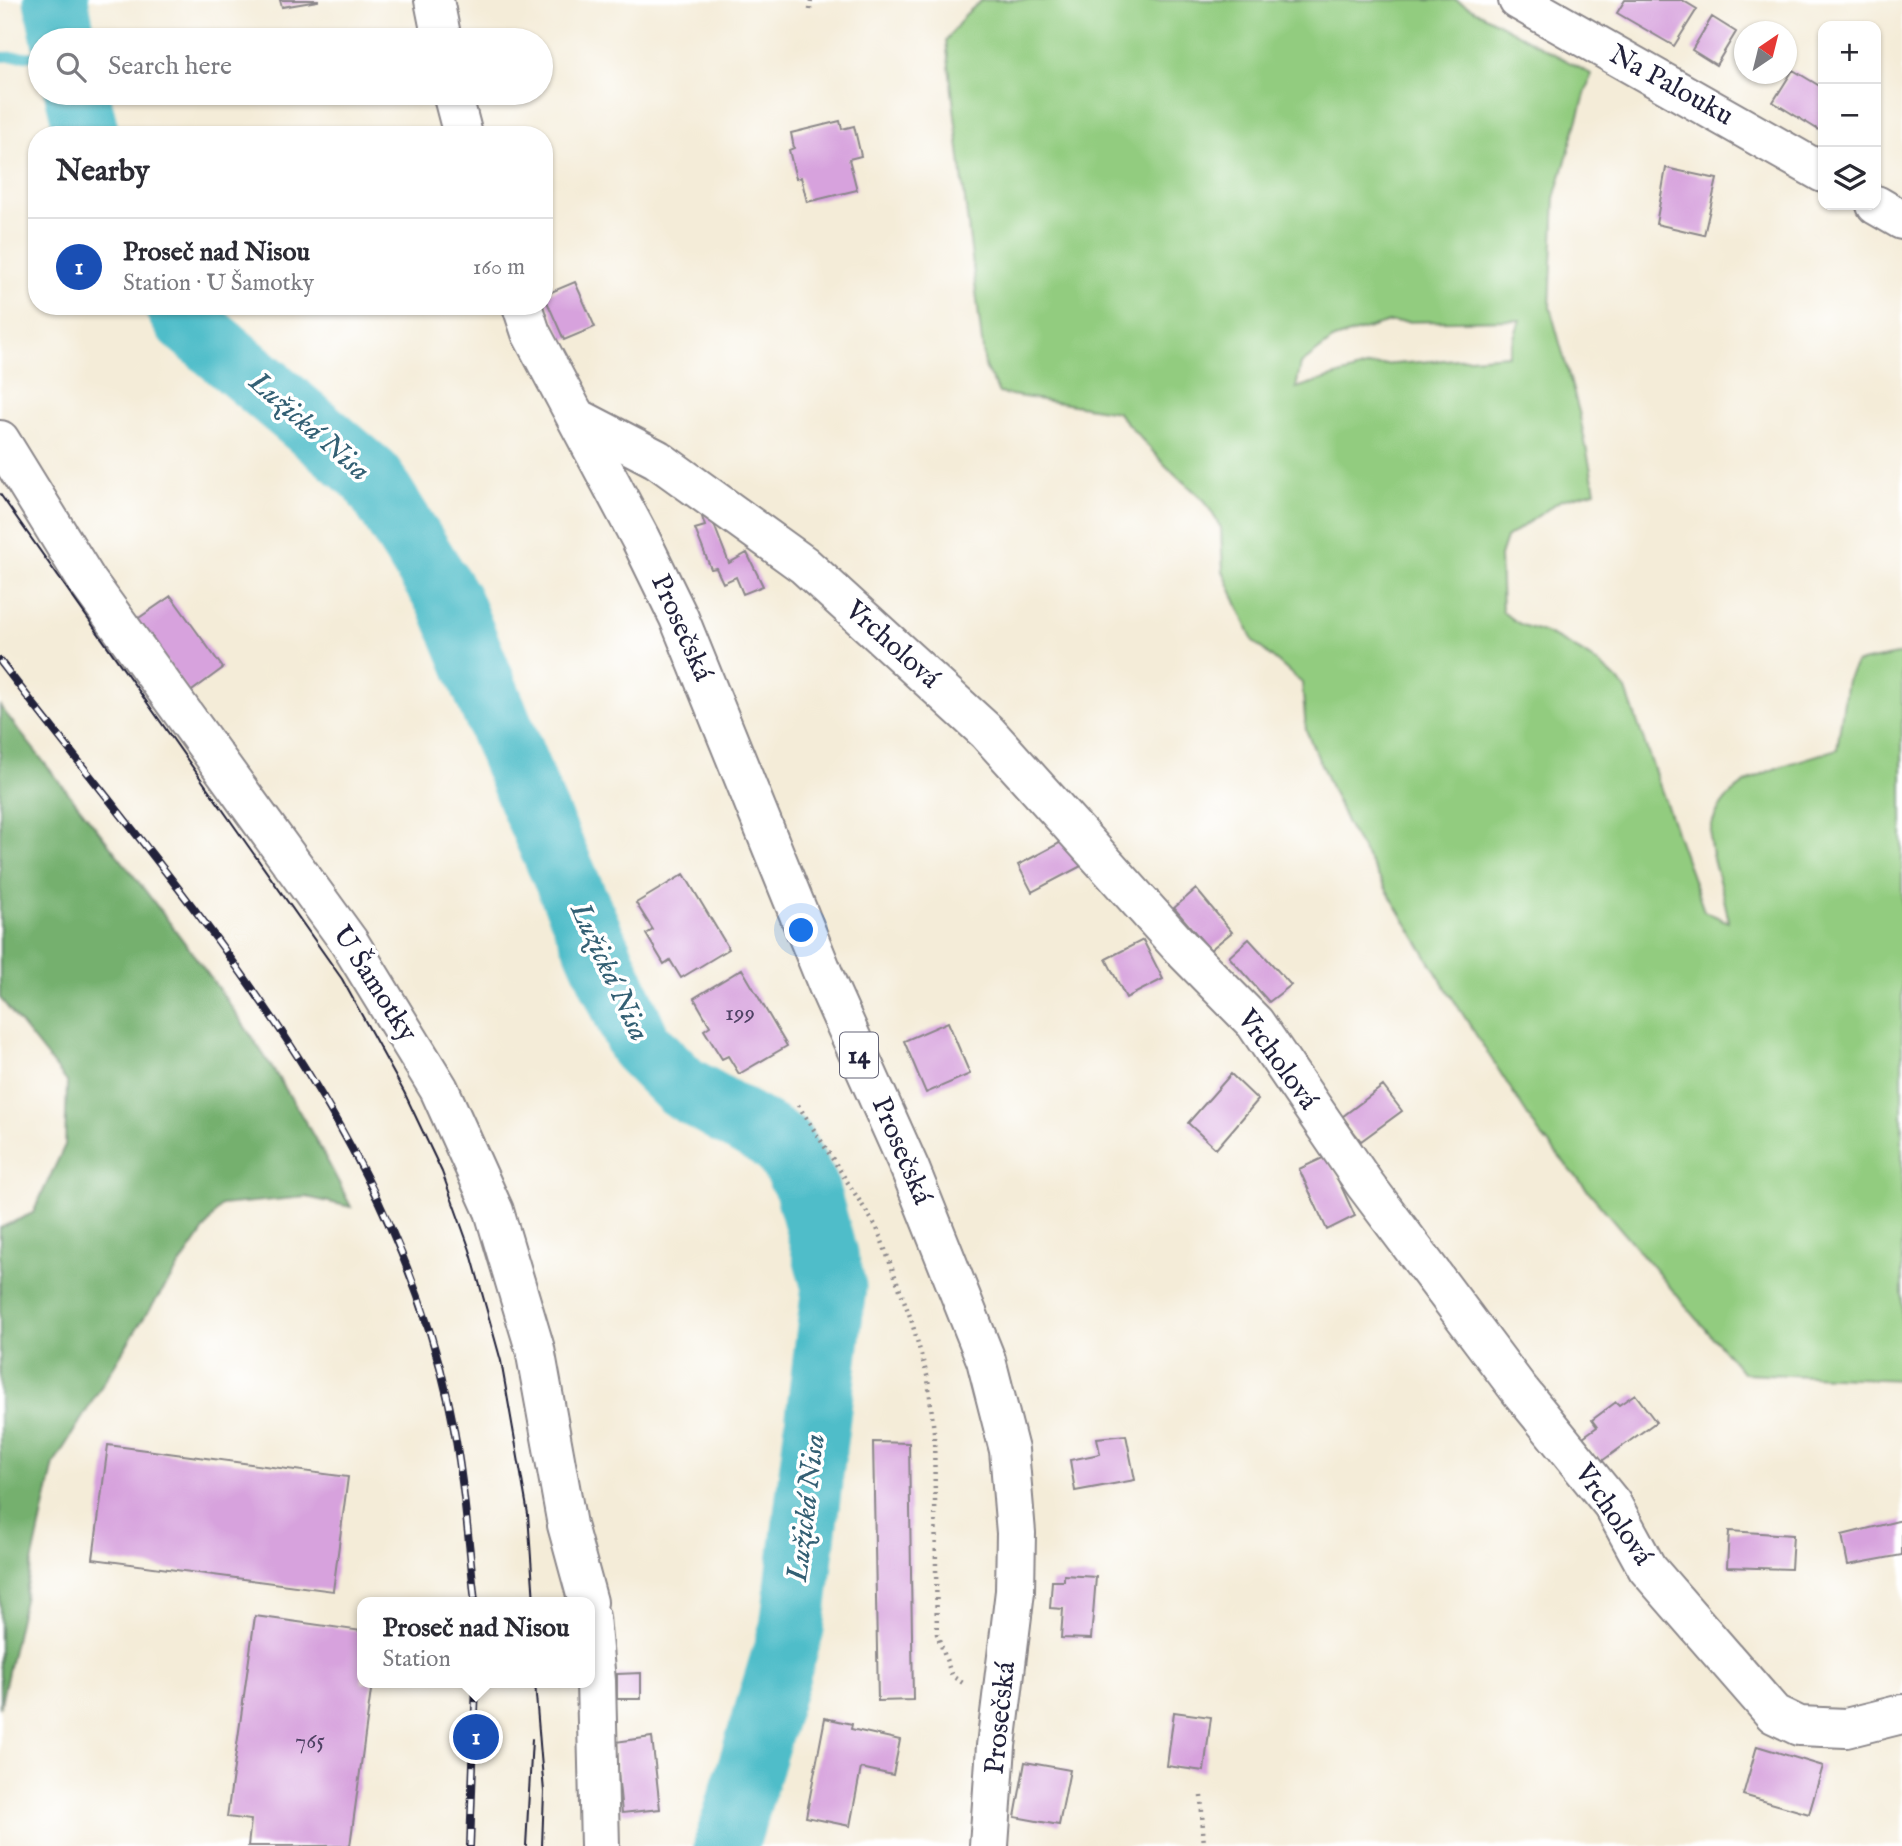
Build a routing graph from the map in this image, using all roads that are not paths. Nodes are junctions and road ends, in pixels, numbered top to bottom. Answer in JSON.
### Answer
{"nodes":[{"id":1,"x":434,"y":0,"type":"edge"},
{"id":2,"x":1518,"y":0,"type":"edge"},
{"id":3,"x":440,"y":28,"type":"edge"},
{"id":4,"x":455,"y":105,"type":"edge"},
{"id":5,"x":461,"y":126,"type":"edge"},
{"id":6,"x":1818,"y":170,"type":"edge"},
{"id":7,"x":1881,"y":208,"type":"edge"},
{"id":8,"x":1902,"y":220,"type":"edge"},
{"id":9,"x":525,"y":315,"type":"edge"},
{"id":10,"x":578,"y":418,"type":"junction"},
{"id":11,"x":0,"y":440,"type":"edge"},
{"id":12,"x":587,"y":1597,"type":"edge"},
{"id":13,"x":595,"y":1670,"type":"edge"},
{"id":14,"x":1902,"y":1714,"type":"edge"},
{"id":15,"x":600,"y":1846,"type":"edge"},
{"id":16,"x":989,"y":1846,"type":"edge"}],
"edges":[{"from":1,"to":3,"type":"street"},
{"from":2,"to":6,"type":"street","name":"Na Palouku"},
{"from":4,"to":5,"type":"street"},
{"from":7,"to":8,"type":"street"},
{"from":9,"to":10,"type":"street","name":"Prosečská","number":"14"},
{"from":10,"to":14,"type":"street","name":"Vrcholová"},
{"from":10,"to":16,"type":"street","name":"Prosečská","number":"14"},
{"from":11,"to":12,"type":"street","name":"U Šamotky"},
{"from":13,"to":15,"type":"street"}]}
